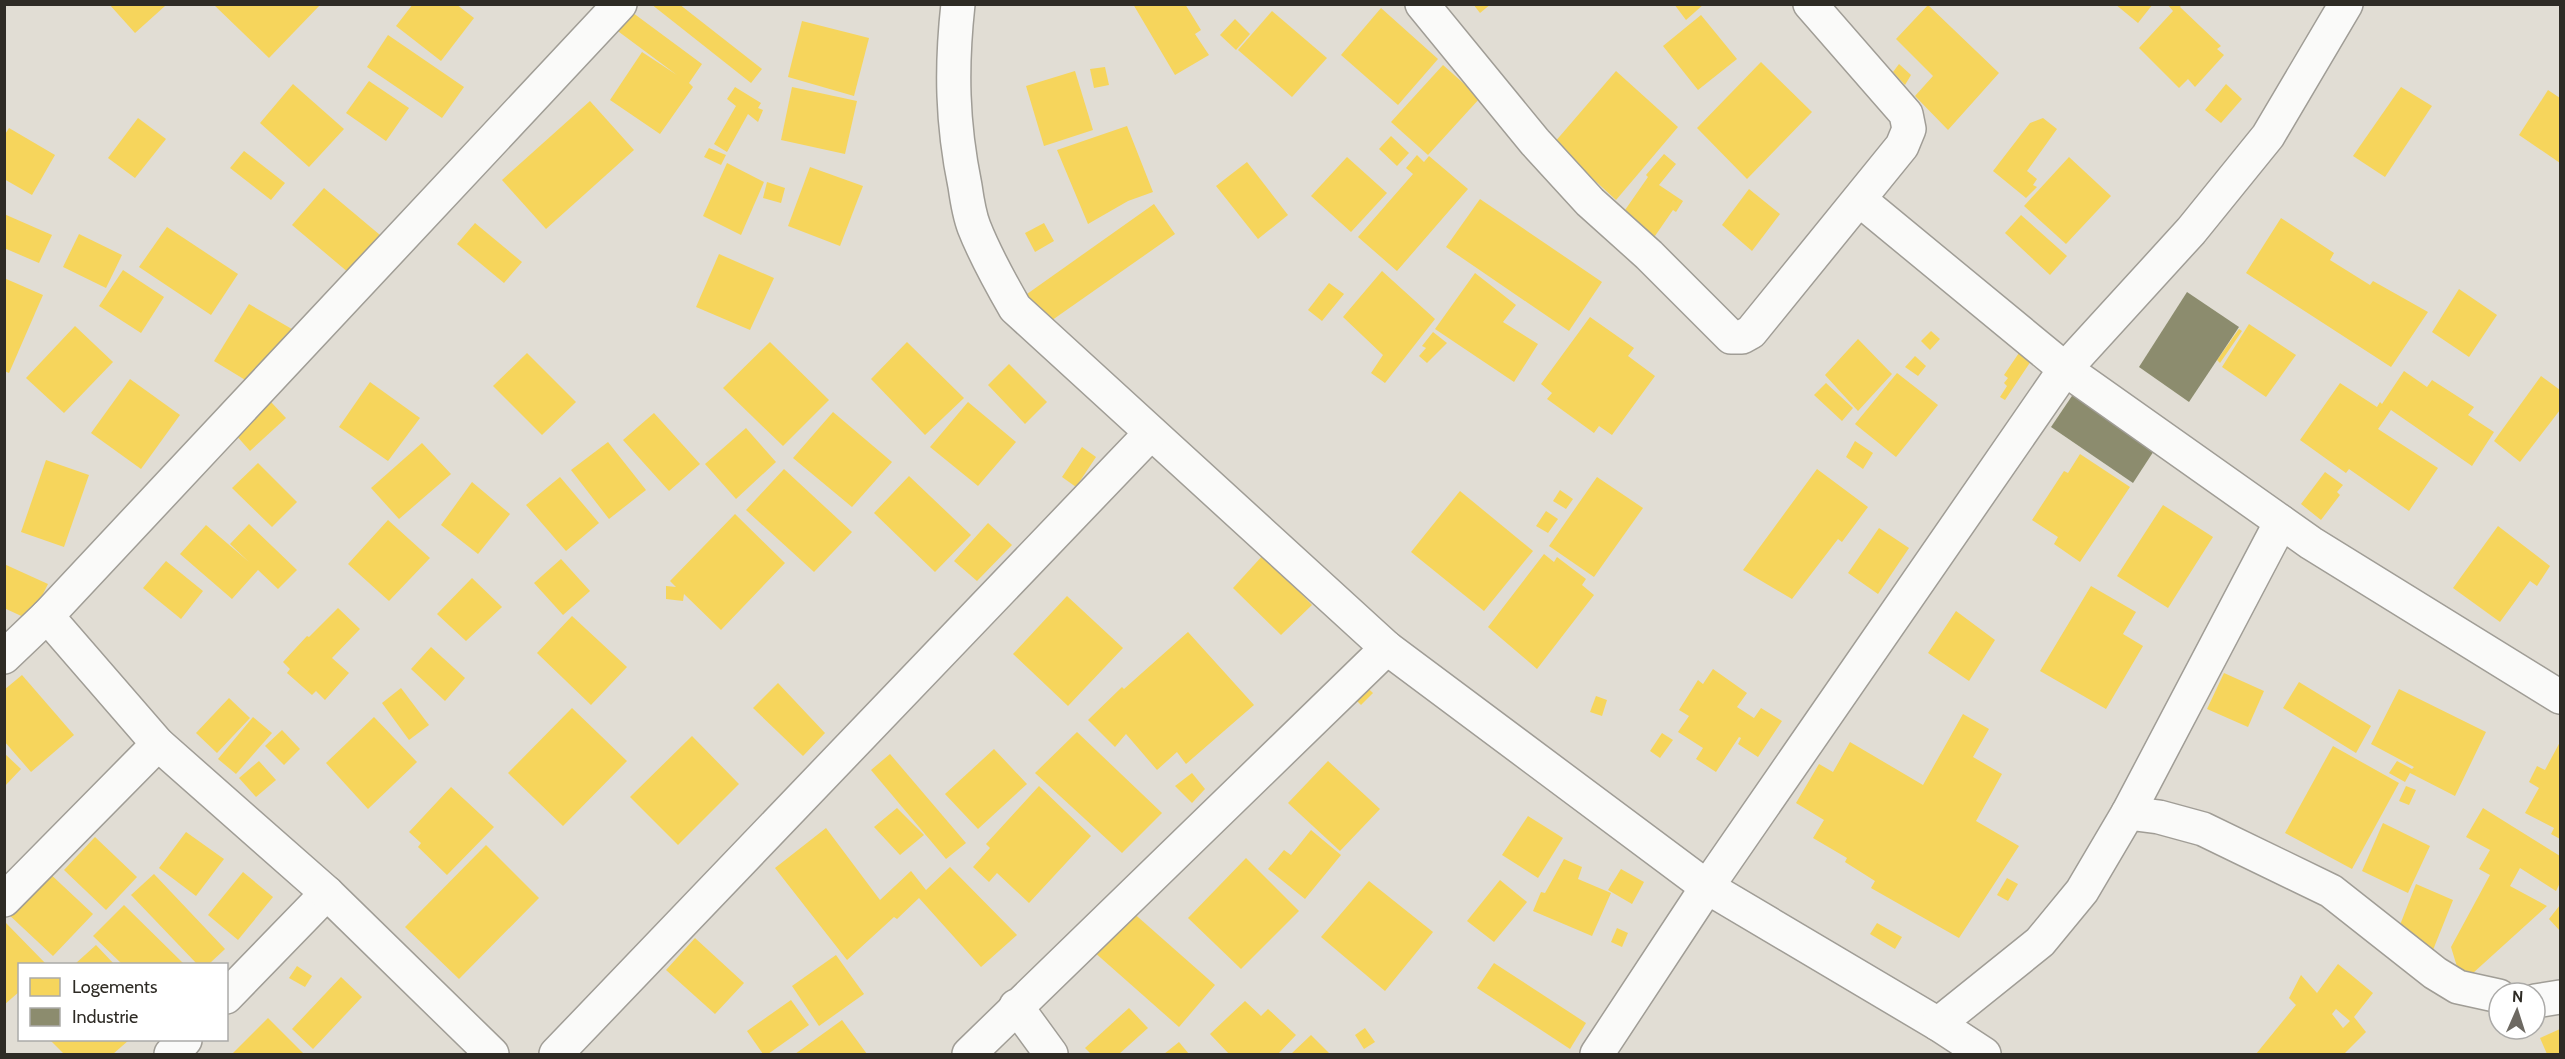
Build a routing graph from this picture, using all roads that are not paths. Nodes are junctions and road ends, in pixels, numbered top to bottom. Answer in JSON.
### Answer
{"nodes":[{"id":1,"x":620,"y":4,"type":"edge"},
{"id":2,"x":958,"y":4,"type":"edge"},
{"id":3,"x":1422,"y":4,"type":"edge"},
{"id":4,"x":1810,"y":4,"type":"edge"},
{"id":5,"x":2346,"y":4,"type":"edge"},
{"id":6,"x":1860,"y":200,"type":"junction"},
{"id":7,"x":2065,"y":369,"type":"junction"},
{"id":8,"x":1151,"y":433,"type":"junction"},
{"id":9,"x":2281,"y":522,"type":"junction"},
{"id":10,"x":47,"y":616,"type":"junction"},
{"id":11,"x":1387,"y":648,"type":"junction"},
{"id":12,"x":4,"y":657,"type":"edge"},
{"id":13,"x":2560,"y":697,"type":"edge"},
{"id":14,"x":158,"y":744,"type":"junction"},
{"id":15,"x":2128,"y":813,"type":"junction"},
{"id":16,"x":1707,"y":887,"type":"junction"},
{"id":17,"x":327,"y":893,"type":"junction"},
{"id":18,"x":4,"y":900,"type":"edge"},
{"id":19,"x":2487,"y":993,"type":"edge"},
{"id":20,"x":228,"y":995,"type":"edge"},
{"id":21,"x":1016,"y":1006,"type":"junction"},
{"id":22,"x":1938,"y":1024,"type":"junction"},
{"id":23,"x":184,"y":1041,"type":"edge"},
{"id":24,"x":171,"y":1054,"type":"edge"},
{"id":25,"x":492,"y":1054,"type":"edge"},
{"id":26,"x":556,"y":1054,"type":"edge"},
{"id":27,"x":969,"y":1054,"type":"edge"},
{"id":28,"x":1051,"y":1054,"type":"edge"},
{"id":29,"x":1597,"y":1054,"type":"edge"},
{"id":30,"x":1984,"y":1054,"type":"edge"}],
"edges":[{"from":1,"to":10,"type":"street"},
{"from":2,"to":8,"type":"street"},
{"from":3,"to":6,"type":"street"},
{"from":4,"to":6,"type":"street"},
{"from":5,"to":7,"type":"street"},
{"from":6,"to":7,"type":"street"},
{"from":7,"to":9,"type":"street"},
{"from":7,"to":16,"type":"street"},
{"from":8,"to":11,"type":"street"},
{"from":8,"to":26,"type":"street"},
{"from":9,"to":13,"type":"street"},
{"from":9,"to":15,"type":"street"},
{"from":10,"to":12,"type":"street"},
{"from":10,"to":14,"type":"street"},
{"from":11,"to":16,"type":"street"},
{"from":11,"to":21,"type":"street"},
{"from":14,"to":17,"type":"street"},
{"from":14,"to":18,"type":"street"},
{"from":15,"to":19,"type":"street"},
{"from":15,"to":22,"type":"street"},
{"from":16,"to":22,"type":"street"},
{"from":16,"to":29,"type":"street"},
{"from":17,"to":20,"type":"street"},
{"from":17,"to":25,"type":"street"},
{"from":21,"to":27,"type":"street"},
{"from":21,"to":28,"type":"street"},
{"from":22,"to":30,"type":"street"},
{"from":23,"to":24,"type":"street"}]}
